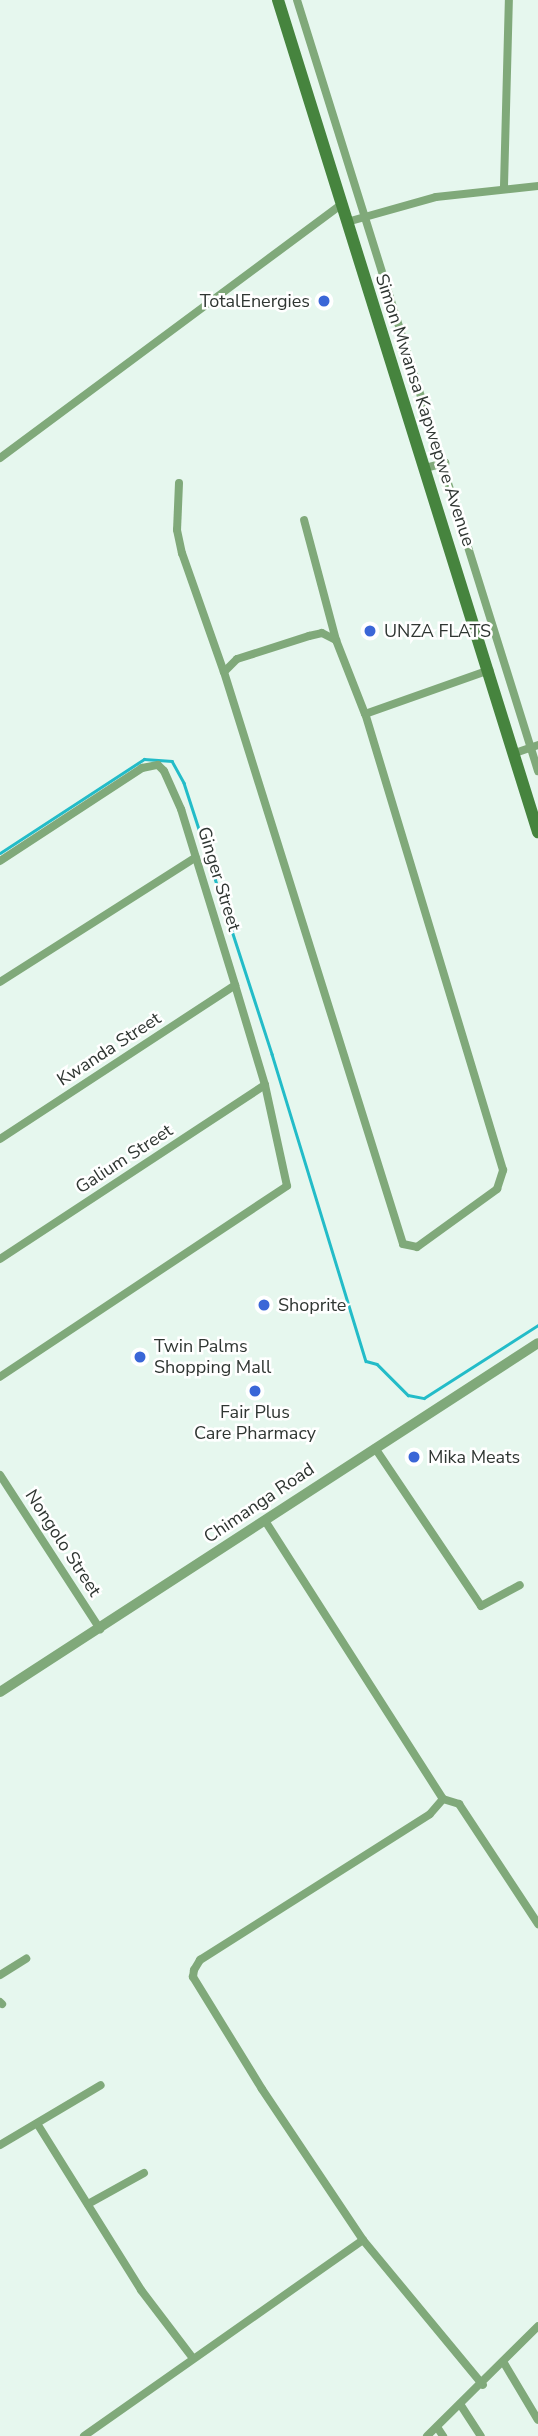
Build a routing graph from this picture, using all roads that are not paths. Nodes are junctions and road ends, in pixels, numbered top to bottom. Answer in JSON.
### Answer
{"nodes":[{"id":1,"x":278,"y":0,"type":"edge"},
{"id":2,"x":298,"y":0,"type":"edge"},
{"id":3,"x":509,"y":0,"type":"edge"},
{"id":4,"x":504,"y":186,"type":"junction"},
{"id":5,"x":538,"y":186,"type":"edge"},
{"id":6,"x":342,"y":204,"type":"junction"},
{"id":7,"x":368,"y":216,"type":"junction"},
{"id":8,"x":347,"y":222,"type":"junction"},
{"id":9,"x":0,"y":458,"type":"edge"},
{"id":10,"x":445,"y":463,"type":"junction"},
{"id":11,"x":425,"y":468,"type":"junction"},
{"id":12,"x":179,"y":483,"type":"dead end"},
{"id":13,"x":304,"y":520,"type":"dead end"},
{"id":14,"x":336,"y":640,"type":"junction"},
{"id":15,"x":489,"y":670,"type":"junction"},
{"id":16,"x":224,"y":672,"type":"junction"},
{"id":17,"x":365,"y":714,"type":"junction"},
{"id":18,"x":534,"y":747,"type":"edge"},
{"id":19,"x":515,"y":753,"type":"junction"},
{"id":20,"x":538,"y":772,"type":"edge"},
{"id":21,"x":538,"y":832,"type":"edge"},
{"id":22,"x":196,"y":857,"type":"junction"},
{"id":23,"x":0,"y":861,"type":"edge"},
{"id":24,"x":0,"y":982,"type":"edge"},
{"id":25,"x":235,"y":985,"type":"junction"},
{"id":26,"x":265,"y":1086,"type":"junction"},
{"id":27,"x":0,"y":1139,"type":"edge"},
{"id":28,"x":0,"y":1259,"type":"edge"},
{"id":29,"x":538,"y":1343,"type":"edge"},
{"id":30,"x":0,"y":1377,"type":"edge"},
{"id":31,"x":375,"y":1448,"type":"junction"},
{"id":32,"x":0,"y":1475,"type":"edge"},
{"id":33,"x":265,"y":1521,"type":"junction"},
{"id":34,"x":520,"y":1585,"type":"dead end"},
{"id":35,"x":100,"y":1629,"type":"junction"},
{"id":36,"x":0,"y":1692,"type":"edge"},
{"id":37,"x":443,"y":1799,"type":"junction"},
{"id":38,"x":538,"y":1924,"type":"edge"},
{"id":39,"x":26,"y":1959,"type":"dead end"},
{"id":40,"x":0,"y":1975,"type":"edge"},
{"id":41,"x":101,"y":2085,"type":"dead end"},
{"id":42,"x":38,"y":2125,"type":"junction"},
{"id":43,"x":0,"y":2145,"type":"edge"},
{"id":44,"x":144,"y":2173,"type":"dead end"},
{"id":45,"x":89,"y":2204,"type":"junction"},
{"id":46,"x":363,"y":2240,"type":"junction"},
{"id":47,"x":538,"y":2326,"type":"edge"},
{"id":48,"x":192,"y":2357,"type":"junction"},
{"id":49,"x":504,"y":2363,"type":"junction"},
{"id":50,"x":483,"y":2385,"type":"junction"},
{"id":51,"x":460,"y":2404,"type":"junction"},
{"id":52,"x":538,"y":2420,"type":"edge"},
{"id":53,"x":437,"y":2427,"type":"junction"},
{"id":54,"x":84,"y":2436,"type":"edge"},
{"id":55,"x":427,"y":2436,"type":"edge"},
{"id":56,"x":443,"y":2436,"type":"edge"},
{"id":57,"x":481,"y":2436,"type":"edge"}],
"edges":[{"from":1,"to":6,"type":"main road","name":"Simon Mwansa Kapwepwe Avenue"},
{"from":2,"to":7,"type":"street"},
{"from":3,"to":4,"type":"street"},
{"from":4,"to":5,"type":"street"},
{"from":4,"to":7,"type":"street"},
{"from":6,"to":8,"type":"main road","name":"Simon Mwansa Kapwepwe Avenue"},
{"from":6,"to":9,"type":"street"},
{"from":7,"to":8,"type":"street"},
{"from":7,"to":10,"type":"street"},
{"from":8,"to":11,"type":"main road","name":"Simon Mwansa Kapwepwe Avenue"},
{"from":10,"to":11,"type":"street"},
{"from":10,"to":18,"type":"street"},
{"from":11,"to":15,"type":"main road","name":"Simon Mwansa Kapwepwe Avenue"},
{"from":12,"to":16,"type":"street"},
{"from":13,"to":14,"type":"street"},
{"from":14,"to":16,"type":"street"},
{"from":14,"to":17,"type":"street"},
{"from":15,"to":17,"type":"street"},
{"from":15,"to":19,"type":"main road","name":"Simon Mwansa Kapwepwe Avenue"},
{"from":16,"to":17,"type":"street"},
{"from":18,"to":19,"type":"street"},
{"from":18,"to":20,"type":"street"},
{"from":19,"to":21,"type":"main road","name":"Simon Mwansa Kapwepwe Avenue"},
{"from":22,"to":23,"type":"street","name":"Ginger Street"},
{"from":22,"to":24,"type":"street"},
{"from":22,"to":25,"type":"street","name":"Ginger Street"},
{"from":25,"to":26,"type":"street","name":"Ginger Street"},
{"from":25,"to":27,"type":"street","name":"Kwanda Street"},
{"from":26,"to":28,"type":"street","name":"Galium Street"},
{"from":26,"to":30,"type":"street","name":"Ginger Street"},
{"from":29,"to":31,"type":"street","name":"Chimanga Road"},
{"from":31,"to":33,"type":"street","name":"Chimanga Road"},
{"from":31,"to":34,"type":"street"},
{"from":32,"to":35,"type":"street","name":"Nongolo Street"},
{"from":33,"to":35,"type":"street","name":"Chimanga Road"},
{"from":33,"to":37,"type":"street"},
{"from":35,"to":36,"type":"street","name":"Chimanga Road"},
{"from":37,"to":38,"type":"street"},
{"from":37,"to":46,"type":"street"},
{"from":39,"to":40,"type":"street"},
{"from":41,"to":42,"type":"street"},
{"from":42,"to":43,"type":"street"},
{"from":42,"to":45,"type":"street"},
{"from":44,"to":45,"type":"street"},
{"from":45,"to":48,"type":"street"},
{"from":46,"to":48,"type":"street"},
{"from":46,"to":50,"type":"street"},
{"from":47,"to":49,"type":"street"},
{"from":48,"to":54,"type":"street"},
{"from":49,"to":50,"type":"street"},
{"from":49,"to":52,"type":"street"},
{"from":50,"to":51,"type":"street"},
{"from":51,"to":53,"type":"street"},
{"from":51,"to":57,"type":"street"},
{"from":53,"to":55,"type":"street"},
{"from":53,"to":56,"type":"street"}]}
